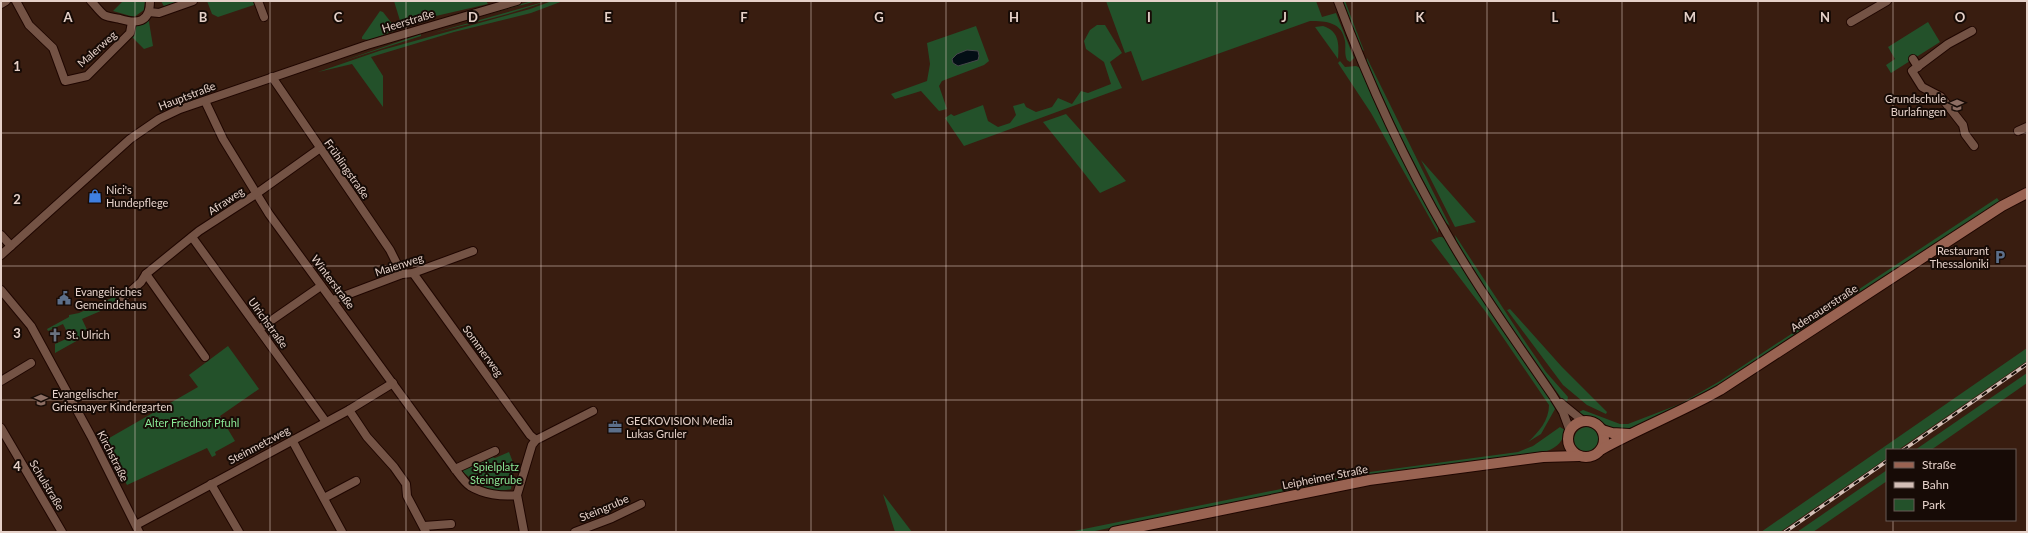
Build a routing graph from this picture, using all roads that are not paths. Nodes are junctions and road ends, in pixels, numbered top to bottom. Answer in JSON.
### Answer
{"nodes":[{"id":1,"x":6,"y":1,"type":"edge"},
{"id":2,"x":16,"y":1,"type":"edge"},
{"id":3,"x":91,"y":1,"type":"edge"},
{"id":4,"x":150,"y":1,"type":"edge"},
{"id":5,"x":193,"y":1,"type":"edge"},
{"id":6,"x":258,"y":1,"type":"edge"},
{"id":7,"x":517,"y":1,"type":"edge"},
{"id":8,"x":1338,"y":1,"type":"edge"},
{"id":9,"x":1888,"y":1,"type":"edge"},
{"id":10,"x":1,"y":4,"type":"edge"},
{"id":11,"x":149,"y":12,"type":"junction"},
{"id":12,"x":264,"y":17,"type":"dead end"},
{"id":13,"x":132,"y":22,"type":"junction"},
{"id":14,"x":1851,"y":22,"type":"dead end"},
{"id":15,"x":1972,"y":31,"type":"dead end"},
{"id":16,"x":352,"y":50,"type":"joint"},
{"id":17,"x":1913,"y":59,"type":"dead end"},
{"id":18,"x":1918,"y":67,"type":"junction"},
{"id":19,"x":272,"y":77,"type":"junction"},
{"id":20,"x":205,"y":100,"type":"junction"},
{"id":21,"x":2027,"y":127,"type":"edge"},
{"id":22,"x":2018,"y":132,"type":"dead end"},
{"id":23,"x":1974,"y":146,"type":"dead end"},
{"id":24,"x":319,"y":149,"type":"junction"},
{"id":25,"x":2027,"y":193,"type":"edge"},
{"id":26,"x":256,"y":194,"type":"junction"},
{"id":27,"x":1,"y":235,"type":"edge"},
{"id":28,"x":192,"y":237,"type":"junction"},
{"id":29,"x":11,"y":246,"type":"junction"},
{"id":30,"x":473,"y":251,"type":"dead end"},
{"id":31,"x":1,"y":255,"type":"edge"},
{"id":32,"x":413,"y":273,"type":"junction"},
{"id":33,"x":146,"y":274,"type":"junction"},
{"id":34,"x":402,"y":274,"type":"junction"},
{"id":35,"x":321,"y":286,"type":"junction"},
{"id":36,"x":1,"y":290,"type":"edge"},
{"id":37,"x":123,"y":298,"type":"dead end"},
{"id":38,"x":333,"y":300,"type":"junction"},
{"id":39,"x":259,"y":329,"type":"junction"},
{"id":40,"x":205,"y":357,"type":"dead end"},
{"id":41,"x":31,"y":363,"type":"dead end"},
{"id":42,"x":1,"y":381,"type":"edge"},
{"id":43,"x":393,"y":383,"type":"junction"},
{"id":44,"x":1554,"y":396,"type":"junction"},
{"id":45,"x":349,"y":410,"type":"junction"},
{"id":46,"x":592,"y":411,"type":"dead end"},
{"id":47,"x":1583,"y":421,"type":"junction"},
{"id":48,"x":326,"y":422,"type":"junction"},
{"id":49,"x":1,"y":428,"type":"edge"},
{"id":50,"x":1602,"y":430,"type":"junction"},
{"id":51,"x":1629,"y":434,"type":"junction"},
{"id":52,"x":1569,"y":435,"type":"junction"},
{"id":53,"x":292,"y":440,"type":"junction"},
{"id":54,"x":536,"y":440,"type":"junction"},
{"id":55,"x":1602,"y":449,"type":"junction"},
{"id":56,"x":495,"y":451,"type":"dead end"},
{"id":57,"x":1579,"y":456,"type":"junction"},
{"id":58,"x":1542,"y":457,"type":"junction"},
{"id":59,"x":455,"y":469,"type":"junction"},
{"id":60,"x":356,"y":482,"type":"dead end"},
{"id":61,"x":211,"y":484,"type":"junction"},
{"id":62,"x":517,"y":495,"type":"junction"},
{"id":63,"x":324,"y":498,"type":"junction"},
{"id":64,"x":641,"y":504,"type":"dead end"},
{"id":65,"x":451,"y":524,"type":"dead end"},
{"id":66,"x":137,"y":528,"type":"edge"},
{"id":67,"x":425,"y":529,"type":"edge"},
{"id":68,"x":62,"y":532,"type":"edge"},
{"id":69,"x":239,"y":532,"type":"edge"},
{"id":70,"x":342,"y":532,"type":"edge"},
{"id":71,"x":524,"y":532,"type":"edge"},
{"id":72,"x":575,"y":532,"type":"edge"},
{"id":73,"x":1114,"y":532,"type":"edge"}],
"edges":[{"from":1,"to":10,"type":"street"},
{"from":2,"to":13,"type":"street","name":"Malerweg"},
{"from":3,"to":13,"type":"street"},
{"from":4,"to":11,"type":"street"},
{"from":5,"to":11,"type":"street"},
{"from":6,"to":12,"type":"street"},
{"from":7,"to":16,"type":"street","name":"Heerstraße"},
{"from":8,"to":44,"type":"street"},
{"from":9,"to":14,"type":"street"},
{"from":11,"to":13,"type":"street"},
{"from":15,"to":18,"type":"street"},
{"from":16,"to":19,"type":"street","name":"Hauptstraße"},
{"from":17,"to":18,"type":"street"},
{"from":18,"to":23,"type":"street"},
{"from":19,"to":20,"type":"street","name":"Hauptstraße"},
{"from":19,"to":24,"type":"street","name":"Frühlingstraße"},
{"from":20,"to":26,"type":"street","name":"Winterstraße"},
{"from":20,"to":29,"type":"street","name":"Hauptstraße"},
{"from":21,"to":22,"type":"street"},
{"from":24,"to":26,"type":"street","name":"Afraweg"},
{"from":24,"to":34,"type":"street","name":"Frühlingstraße"},
{"from":25,"to":51,"type":"main road","name":"Adenauerstraße"},
{"from":26,"to":28,"type":"street","name":"Afraweg"},
{"from":26,"to":35,"type":"street","name":"Winterstraße"},
{"from":27,"to":29,"type":"street"},
{"from":28,"to":33,"type":"street","name":"Afraweg"},
{"from":28,"to":39,"type":"street","name":"Ulrichstraße"},
{"from":29,"to":31,"type":"street","name":"Hauptstraße"},
{"from":30,"to":32,"type":"street","name":"Maienweg"},
{"from":32,"to":34,"type":"street","name":"Maienweg"},
{"from":32,"to":54,"type":"street","name":"Sommerweg"},
{"from":33,"to":37,"type":"street","name":"Afraweg"},
{"from":33,"to":40,"type":"street"},
{"from":34,"to":38,"type":"street","name":"Maienweg"},
{"from":35,"to":38,"type":"street","name":"Winterstraße"},
{"from":35,"to":39,"type":"street"},
{"from":36,"to":66,"type":"street","name":"Kirchstraße"},
{"from":38,"to":43,"type":"street","name":"Winterstraße"},
{"from":39,"to":48,"type":"street","name":"Ulrichstraße"},
{"from":41,"to":42,"type":"street"},
{"from":43,"to":45,"type":"street","name":"Steinmetzweg"},
{"from":43,"to":59,"type":"street","name":"Winterstraße"},
{"from":44,"to":47,"type":"street"},
{"from":44,"to":52,"type":"street"},
{"from":45,"to":48,"type":"street","name":"Steinmetzweg"},
{"from":45,"to":67,"type":"street"},
{"from":46,"to":54,"type":"street"},
{"from":47,"to":50,"type":"main road"},
{"from":47,"to":52,"type":"main road"},
{"from":48,"to":53,"type":"street","name":"Steinmetzweg"},
{"from":49,"to":68,"type":"street","name":"Schulstraße"},
{"from":50,"to":51,"type":"main road","name":"Adenauerstraße"},
{"from":50,"to":55,"type":"main road"},
{"from":51,"to":55,"type":"main road","name":"Adenauerstraße"},
{"from":52,"to":57,"type":"main road"},
{"from":52,"to":58,"type":"main road","name":"Leipheimer Straße"},
{"from":53,"to":61,"type":"street","name":"Steinmetzweg"},
{"from":53,"to":63,"type":"street"},
{"from":54,"to":62,"type":"street"},
{"from":55,"to":57,"type":"main road"},
{"from":56,"to":59,"type":"street"},
{"from":57,"to":58,"type":"main road","name":"Leipheimer Straße"},
{"from":58,"to":73,"type":"main road","name":"Leipheimer Straße"},
{"from":59,"to":62,"type":"street","name":"Winterstraße"},
{"from":60,"to":63,"type":"street"},
{"from":61,"to":66,"type":"street","name":"Steinmetzweg"},
{"from":61,"to":69,"type":"street"},
{"from":62,"to":71,"type":"street"},
{"from":63,"to":70,"type":"street"},
{"from":64,"to":72,"type":"street","name":"Steingrube"},
{"from":65,"to":67,"type":"street"}]}
